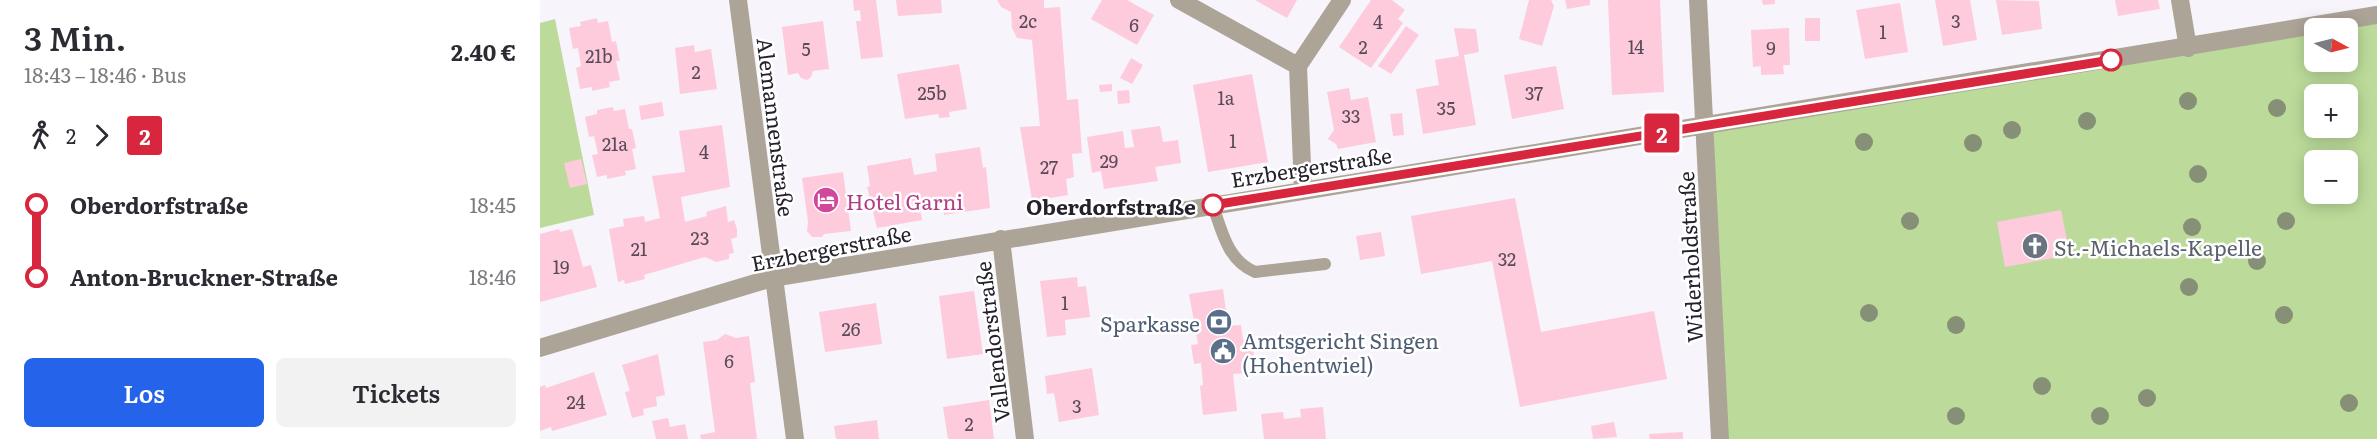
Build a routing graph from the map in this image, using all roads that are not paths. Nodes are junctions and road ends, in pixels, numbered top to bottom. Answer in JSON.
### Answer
{"nodes":[{"id":1,"x":738,"y":0,"type":"edge"},
{"id":2,"x":1179,"y":0,"type":"edge"},
{"id":3,"x":1342,"y":0,"type":"edge"},
{"id":4,"x":1698,"y":0,"type":"edge"},
{"id":5,"x":2180,"y":0,"type":"edge"},
{"id":6,"x":2377,"y":15,"type":"edge"},
{"id":7,"x":2188,"y":48,"type":"junction"},
{"id":8,"x":1298,"y":66,"type":"junction"},
{"id":9,"x":1706,"y":127,"type":"junction"},
{"id":10,"x":1303,"y":190,"type":"junction"},
{"id":11,"x":1213,"y":206,"type":"junction"},
{"id":12,"x":1001,"y":239,"type":"junction"},
{"id":13,"x":1325,"y":264,"type":"dead end"},
{"id":14,"x":772,"y":278,"type":"junction"},
{"id":15,"x":540,"y":348,"type":"edge"},
{"id":16,"x":795,"y":439,"type":"edge"},
{"id":17,"x":1025,"y":439,"type":"edge"},
{"id":18,"x":1720,"y":439,"type":"edge"}],
"edges":[{"from":1,"to":14,"type":"street","name":"Alemannenstraße"},
{"from":2,"to":8,"type":"street"},
{"from":3,"to":8,"type":"street"},
{"from":4,"to":9,"type":"street","name":"Widerholdstraße"},
{"from":5,"to":7,"type":"street"},
{"from":6,"to":7,"type":"street","name":"Erzbergerstraße"},
{"from":7,"to":9,"type":"street","name":"Erzbergerstraße"},
{"from":8,"to":10,"type":"street"},
{"from":9,"to":10,"type":"street","name":"Erzbergerstraße"},
{"from":9,"to":18,"type":"street","name":"Widerholdstraße"},
{"from":10,"to":11,"type":"street","name":"Erzbergerstraße"},
{"from":11,"to":12,"type":"street","name":"Erzbergerstraße"},
{"from":11,"to":13,"type":"lane"},
{"from":12,"to":14,"type":"street","name":"Erzbergerstraße"},
{"from":12,"to":17,"type":"street","name":"Vallendorstraße"},
{"from":14,"to":15,"type":"street","name":"Erzbergerstraße"},
{"from":14,"to":16,"type":"street","name":"Alemannenstraße"}]}
